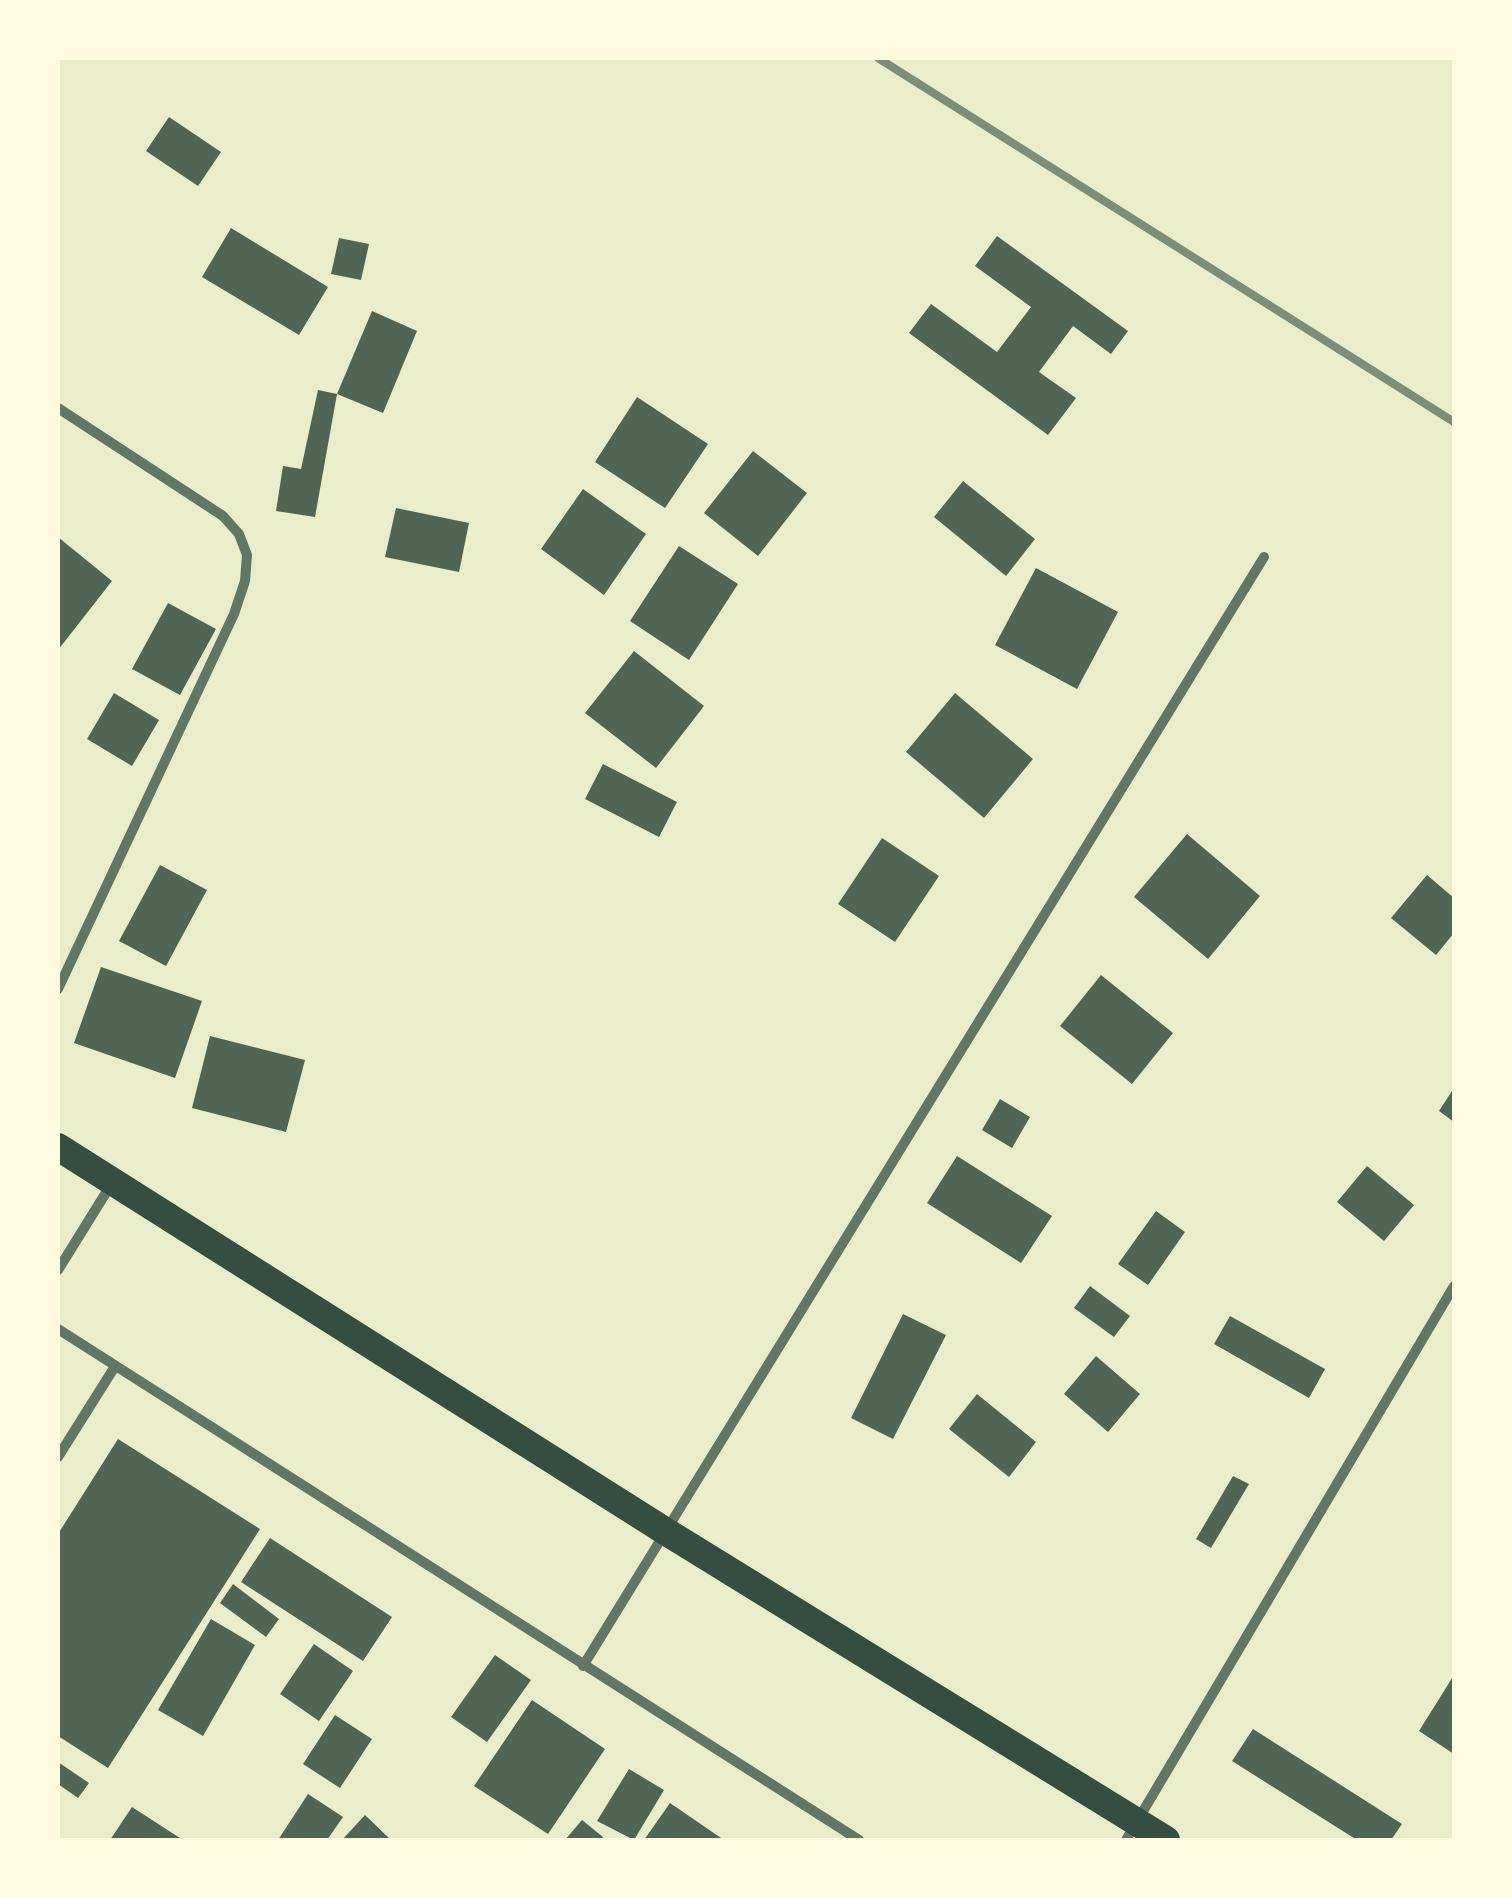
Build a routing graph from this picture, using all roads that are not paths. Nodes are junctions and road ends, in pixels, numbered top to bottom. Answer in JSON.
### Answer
{"nodes":[{"id":1,"x":58,"y":408,"type":"edge"},
{"id":2,"x":1264,"y":556,"type":"dead end"},
{"id":3,"x":58,"y":989,"type":"edge"},
{"id":4,"x":58,"y":1147,"type":"edge"},
{"id":5,"x":112,"y":1183,"type":"junction"},
{"id":6,"x":58,"y":1270,"type":"edge"},
{"id":7,"x":1454,"y":1286,"type":"edge"},
{"id":8,"x":58,"y":1330,"type":"edge"},
{"id":9,"x":114,"y":1368,"type":"junction"},
{"id":10,"x":58,"y":1457,"type":"edge"},
{"id":11,"x":665,"y":1531,"type":"junction"},
{"id":12,"x":583,"y":1666,"type":"junction"},
{"id":13,"x":1132,"y":1831,"type":"edge"},
{"id":14,"x":859,"y":1840,"type":"edge"},
{"id":15,"x":1166,"y":1840,"type":"edge"}],
"edges":[{"from":1,"to":3,"type":"street"},
{"from":2,"to":11,"type":"street"},
{"from":4,"to":5,"type":"highway"},
{"from":5,"to":6,"type":"street"},
{"from":5,"to":11,"type":"highway"},
{"from":7,"to":13,"type":"street"},
{"from":8,"to":9,"type":"street"},
{"from":9,"to":10,"type":"street"},
{"from":9,"to":12,"type":"street"},
{"from":11,"to":12,"type":"street"},
{"from":11,"to":13,"type":"highway"},
{"from":12,"to":14,"type":"street"},
{"from":13,"to":15,"type":"highway"}]}
